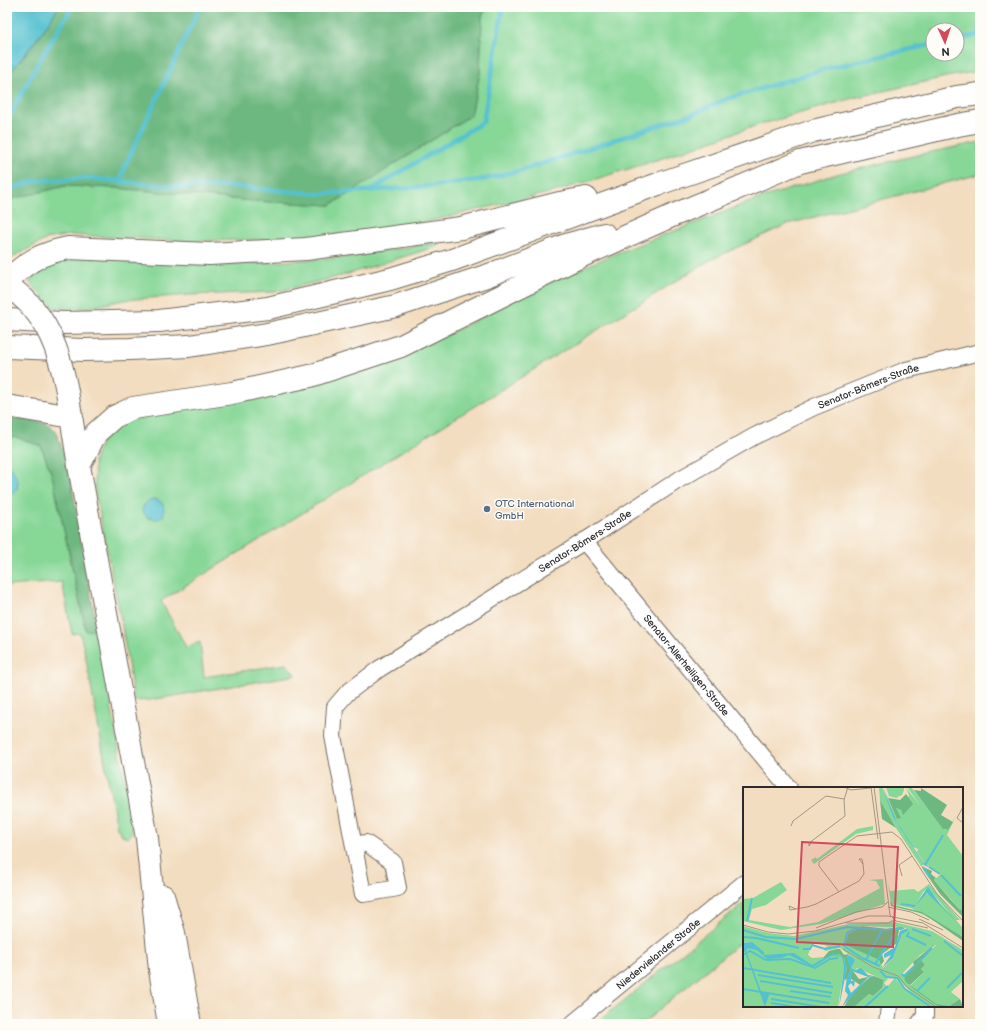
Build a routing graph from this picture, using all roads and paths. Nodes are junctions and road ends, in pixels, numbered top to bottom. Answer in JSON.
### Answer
{"nodes":[{"id":1,"x":980,"y":94,"type":"edge"},
{"id":2,"x":980,"y":121,"type":"edge"},
{"id":3,"x":658,"y":184,"type":"junction"},
{"id":4,"x":674,"y":215,"type":"junction"},
{"id":5,"x":10,"y":286,"type":"edge"},
{"id":6,"x":7,"y":320,"type":"edge"},
{"id":7,"x":7,"y":348,"type":"edge"},
{"id":8,"x":980,"y":352,"type":"edge"},
{"id":9,"x":7,"y":406,"type":"edge"},
{"id":10,"x":72,"y":417,"type":"junction"},
{"id":11,"x":79,"y":466,"type":"junction"},
{"id":12,"x":584,"y":541,"type":"junction"},
{"id":13,"x":788,"y":787,"type":"edge"},
{"id":14,"x":147,"y":838,"type":"junction"},
{"id":15,"x":354,"y":845,"type":"dead end"},
{"id":16,"x":743,"y":884,"type":"edge"},
{"id":17,"x":889,"y":1007,"type":"edge"},
{"id":18,"x":926,"y":1007,"type":"edge"},
{"id":19,"x":169,"y":1024,"type":"edge"},
{"id":20,"x":190,"y":1024,"type":"edge"},
{"id":21,"x":572,"y":1024,"type":"edge"},
{"id":22,"x":887,"y":1024,"type":"edge"},
{"id":23,"x":920,"y":1024,"type":"edge"}],
"edges":[{"from":1,"to":3,"type":"highway"},
{"from":2,"to":4,"type":"highway"},
{"from":3,"to":5,"type":"highway"},
{"from":3,"to":6,"type":"highway"},
{"from":4,"to":7,"type":"highway"},
{"from":4,"to":11,"type":"highway"},
{"from":5,"to":10,"type":"highway","bridge":true},
{"from":8,"to":12,"type":"street","name":"Senator-Bömers-Straße"},
{"from":9,"to":10,"type":"highway"},
{"from":10,"to":11,"type":"highway"},
{"from":11,"to":14,"type":"highway"},
{"from":12,"to":13,"type":"street","name":"Senator-Allerheiligen-Straße"},
{"from":12,"to":15,"type":"street","name":"Senator-Bömers-Straße"},
{"from":14,"to":19,"type":"highway"},
{"from":14,"to":20,"type":"highway"},
{"from":16,"to":21,"type":"street","name":"Niedervielander Straße"},
{"from":17,"to":22,"type":"street"},
{"from":18,"to":23,"type":"street"}]}
